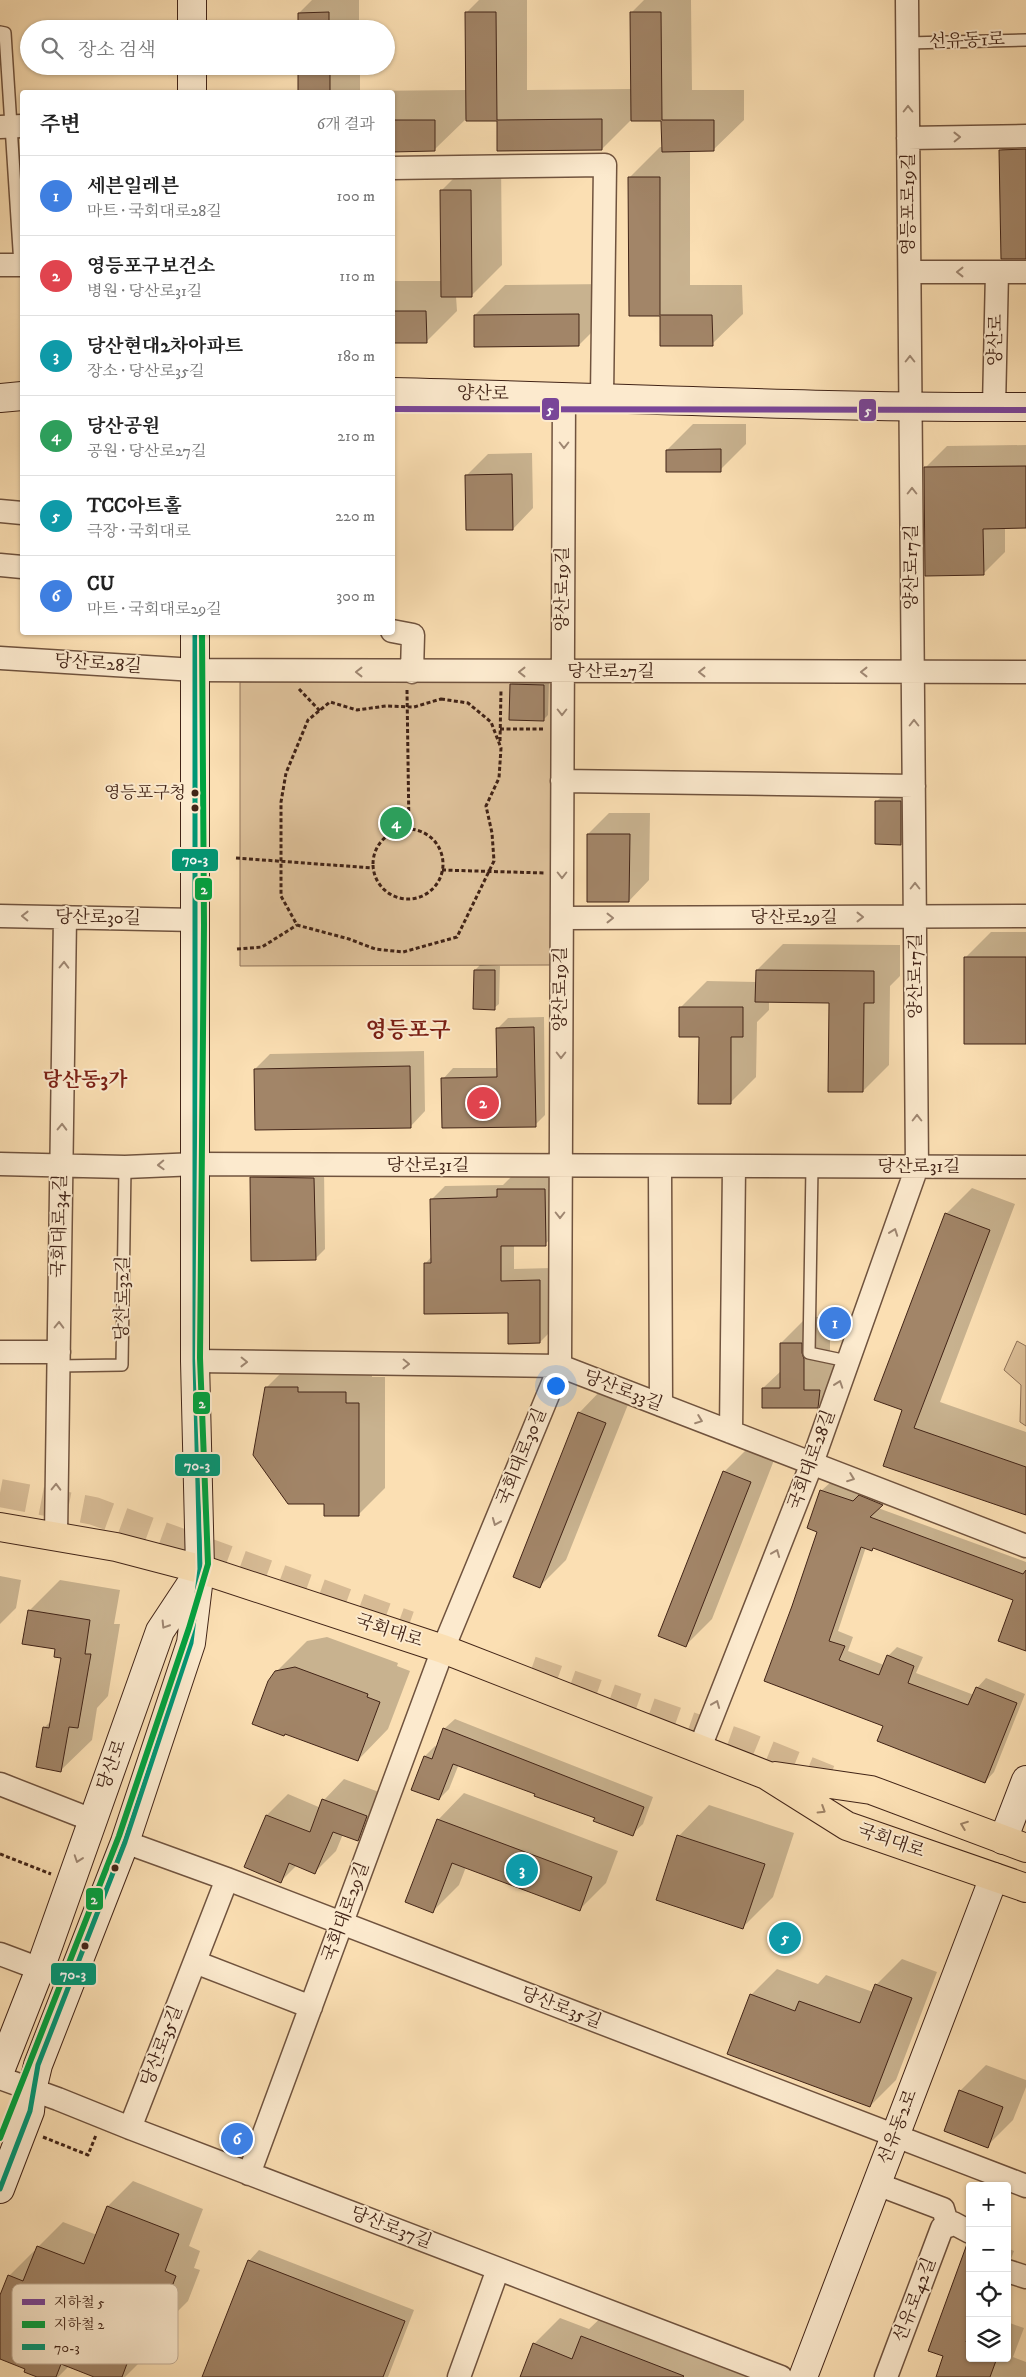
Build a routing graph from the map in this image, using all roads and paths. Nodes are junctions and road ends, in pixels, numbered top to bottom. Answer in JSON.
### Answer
{"nodes":[{"id":1,"x":192,"y":0,"type":"edge"},
{"id":2,"x":907,"y":0,"type":"edge"},
{"id":3,"x":192,"y":20,"type":"edge"},
{"id":4,"x":0,"y":32,"type":"edge"},
{"id":5,"x":1026,"y":40,"type":"edge"},
{"id":6,"x":908,"y":43,"type":"junction"},
{"id":7,"x":192,"y":75,"type":"edge"},
{"id":8,"x":192,"y":90,"type":"edge"},
{"id":9,"x":12,"y":127,"type":"edge"},
{"id":10,"x":1026,"y":136,"type":"edge"},
{"id":11,"x":908,"y":138,"type":"junction"},
{"id":12,"x":395,"y":168,"type":"edge"},
{"id":13,"x":14,"y":265,"type":"edge"},
{"id":14,"x":910,"y":272,"type":"junction"},
{"id":15,"x":997,"y":272,"type":"junction"},
{"id":16,"x":1026,"y":272,"type":"edge"},
{"id":17,"x":395,"y":392,"type":"edge"},
{"id":18,"x":20,"y":396,"type":"edge"},
{"id":19,"x":564,"y":396,"type":"junction"},
{"id":20,"x":602,"y":397,"type":"junction"},
{"id":21,"x":0,"y":398,"type":"edge"},
{"id":22,"x":994,"y":407,"type":"junction"},
{"id":23,"x":1026,"y":407,"type":"edge"},
{"id":24,"x":911,"y":408,"type":"junction"},
{"id":25,"x":0,"y":511,"type":"edge"},
{"id":26,"x":20,"y":513,"type":"edge"},
{"id":27,"x":0,"y":565,"type":"edge"},
{"id":28,"x":20,"y":567,"type":"edge"},
{"id":29,"x":395,"y":632,"type":"edge"},
{"id":30,"x":195,"y":635,"type":"edge"},
{"id":31,"x":0,"y":658,"type":"edge"},
{"id":32,"x":195,"y":670,"type":"junction"},
{"id":33,"x":410,"y":672,"type":"junction"},
{"id":34,"x":501,"y":672,"type":"junction"},
{"id":35,"x":562,"y":672,"type":"junction"},
{"id":36,"x":913,"y":672,"type":"junction"},
{"id":37,"x":1026,"y":672,"type":"edge"},
{"id":38,"x":407,"y":706,"type":"junction"},
{"id":39,"x":500,"y":729,"type":"junction"},
{"id":40,"x":562,"y":730,"type":"junction"},
{"id":41,"x":500,"y":744,"type":"junction"},
{"id":42,"x":562,"y":782,"type":"junction"},
{"id":43,"x":914,"y":786,"type":"junction"},
{"id":44,"x":408,"y":829,"type":"junction"},
{"id":45,"x":236,"y":858,"type":"dead end"},
{"id":46,"x":280,"y":862,"type":"junction"},
{"id":47,"x":373,"y":868,"type":"junction"},
{"id":48,"x":442,"y":870,"type":"junction"},
{"id":49,"x":489,"y":871,"type":"junction"},
{"id":50,"x":562,"y":873,"type":"junction"},
{"id":51,"x":0,"y":916,"type":"edge"},
{"id":52,"x":1026,"y":916,"type":"edge"},
{"id":53,"x":65,"y":917,"type":"junction"},
{"id":54,"x":915,"y":917,"type":"junction"},
{"id":55,"x":562,"y":918,"type":"junction"},
{"id":56,"x":196,"y":920,"type":"junction"},
{"id":57,"x":297,"y":925,"type":"junction"},
{"id":58,"x":237,"y":949,"type":"dead end"},
{"id":59,"x":0,"y":1164,"type":"edge"},
{"id":60,"x":197,"y":1164,"type":"junction"},
{"id":61,"x":61,"y":1166,"type":"junction"},
{"id":62,"x":125,"y":1166,"type":"junction"},
{"id":63,"x":561,"y":1166,"type":"junction"},
{"id":64,"x":660,"y":1166,"type":"junction"},
{"id":65,"x":734,"y":1166,"type":"junction"},
{"id":66,"x":812,"y":1167,"type":"junction"},
{"id":67,"x":917,"y":1167,"type":"junction"},
{"id":68,"x":1026,"y":1167,"type":"edge"},
{"id":69,"x":0,"y":1352,"type":"edge"},
{"id":70,"x":58,"y":1359,"type":"junction"},
{"id":71,"x":847,"y":1361,"type":"junction"},
{"id":72,"x":195,"y":1362,"type":"junction"},
{"id":73,"x":560,"y":1366,"type":"junction"},
{"id":74,"x":661,"y":1405,"type":"junction"},
{"id":75,"x":731,"y":1432,"type":"junction"},
{"id":76,"x":812,"y":1463,"type":"junction"},
{"id":77,"x":0,"y":1527,"type":"edge"},
{"id":78,"x":56,"y":1536,"type":"junction"},
{"id":79,"x":1026,"y":1546,"type":"edge"},
{"id":80,"x":200,"y":1569,"type":"junction"},
{"id":81,"x":443,"y":1650,"type":"junction"},
{"id":82,"x":699,"y":1750,"type":"junction"},
{"id":83,"x":766,"y":1775,"type":"junction"},
{"id":84,"x":1026,"y":1780,"type":"edge"},
{"id":85,"x":0,"y":1784,"type":"edge"},
{"id":86,"x":92,"y":1820,"type":"junction"},
{"id":87,"x":125,"y":1842,"type":"junction"},
{"id":88,"x":1015,"y":1844,"type":"edge"},
{"id":89,"x":0,"y":1854,"type":"edge"},
{"id":90,"x":53,"y":1874,"type":"dead end"},
{"id":91,"x":994,"y":1877,"type":"junction"},
{"id":92,"x":228,"y":1879,"type":"junction"},
{"id":93,"x":1026,"y":1888,"type":"edge"},
{"id":94,"x":342,"y":1924,"type":"junction"},
{"id":95,"x":0,"y":1954,"type":"edge"},
{"id":96,"x":43,"y":1960,"type":"junction"},
{"id":97,"x":195,"y":1962,"type":"junction"},
{"id":98,"x":66,"y":1988,"type":"junction"},
{"id":99,"x":311,"y":2007,"type":"junction"},
{"id":100,"x":0,"y":2072,"type":"edge"},
{"id":101,"x":0,"y":2078,"type":"edge"},
{"id":102,"x":32,"y":2090,"type":"junction"},
{"id":103,"x":130,"y":2128,"type":"junction"},
{"id":104,"x":42,"y":2136,"type":"dead end"},
{"id":105,"x":895,"y":2137,"type":"junction"},
{"id":106,"x":88,"y":2155,"type":"dead end"},
{"id":107,"x":249,"y":2174,"type":"junction"},
{"id":108,"x":877,"y":2184,"type":"junction"},
{"id":109,"x":1026,"y":2186,"type":"edge"},
{"id":110,"x":0,"y":2190,"type":"edge"},
{"id":111,"x":948,"y":2226,"type":"junction"},
{"id":112,"x":966,"y":2230,"type":"edge"},
{"id":113,"x":498,"y":2269,"type":"junction"},
{"id":114,"x":1010,"y":2272,"type":"edge"},
{"id":115,"x":1026,"y":2277,"type":"edge"},
{"id":116,"x":458,"y":2377,"type":"edge"},
{"id":117,"x":781,"y":2377,"type":"edge"},
{"id":118,"x":803,"y":2377,"type":"edge"},
{"id":119,"x":886,"y":2377,"type":"edge"}],
"edges":[{"from":1,"to":3,"type":"main road"},
{"from":2,"to":6,"type":"street","name":"영등포로19길"},
{"from":4,"to":9,"type":"lane"},
{"from":5,"to":6,"type":"lane","name":"선유동1로"},
{"from":11,"to":6,"type":"street","name":"영등포로19길","one_way":true},
{"from":7,"to":8,"type":"main road"},
{"from":9,"to":13,"type":"lane"},
{"from":11,"to":10,"type":"street","one_way":true},
{"from":11,"to":14,"type":"street","name":"영등포로19길"},
{"from":12,"to":20,"type":"street"},
{"from":15,"to":14,"type":"street","one_way":true},
{"from":24,"to":14,"type":"street","name":"영등포로19길","one_way":true},
{"from":15,"to":16,"type":"street"},
{"from":15,"to":22,"type":"street","name":"양산로"},
{"from":17,"to":19,"type":"main road","name":"양산로"},
{"from":18,"to":21,"type":"main road"},
{"from":19,"to":20,"type":"main road","name":"양산로"},
{"from":19,"to":35,"type":"street","name":"양산로19길","one_way":true},
{"from":20,"to":24,"type":"main road","name":"양산로"},
{"from":22,"to":23,"type":"main road","name":"양산로"},
{"from":22,"to":24,"type":"main road","name":"양산로"},
{"from":36,"to":24,"type":"street","name":"양산로17길","one_way":true},
{"from":25,"to":26,"type":"street"},
{"from":27,"to":28,"type":"street"},
{"from":29,"to":33,"type":"street"},
{"from":30,"to":32,"type":"main road","name":"당산로"},
{"from":31,"to":32,"type":"street","name":"당산로28길"},
{"from":33,"to":32,"type":"street","name":"당산로27길","one_way":true},
{"from":32,"to":56,"type":"main road","name":"당산로"},
{"from":33,"to":34,"type":"street","name":"당산로27길"},
{"from":33,"to":38,"type":"path"},
{"from":35,"to":34,"type":"street","name":"당산로27길","one_way":true},
{"from":34,"to":39,"type":"path"},
{"from":36,"to":35,"type":"street","name":"당산로27길","one_way":true},
{"from":35,"to":40,"type":"street","name":"양산로19길","one_way":true},
{"from":36,"to":37,"type":"street","name":"당산로27길"},
{"from":43,"to":36,"type":"street","name":"양산로17길","one_way":true},
{"from":38,"to":41,"type":"path"},
{"from":38,"to":44,"type":"path"},
{"from":38,"to":46,"type":"path"},
{"from":39,"to":40,"type":"path"},
{"from":39,"to":41,"type":"path"},
{"from":40,"to":42,"type":"street","name":"양산로19길"},
{"from":41,"to":49,"type":"path"},
{"from":42,"to":43,"type":"street"},
{"from":42,"to":50,"type":"street","name":"양산로19길"},
{"from":54,"to":43,"type":"street","name":"양산로17길","one_way":true},
{"from":44,"to":47,"type":"path"},
{"from":44,"to":48,"type":"path"},
{"from":45,"to":46,"type":"path"},
{"from":46,"to":47,"type":"path"},
{"from":46,"to":57,"type":"path"},
{"from":47,"to":48,"type":"path"},
{"from":48,"to":49,"type":"path"},
{"from":49,"to":50,"type":"path"},
{"from":49,"to":57,"type":"path"},
{"from":50,"to":55,"type":"street","name":"양산로19길","one_way":true},
{"from":53,"to":51,"type":"street","name":"당산로30길","one_way":true},
{"from":52,"to":54,"type":"street","name":"당산로29길"},
{"from":53,"to":56,"type":"street","name":"당산로30길"},
{"from":61,"to":53,"type":"street","name":"국회대로34길","one_way":true},
{"from":55,"to":54,"type":"street","name":"당산로29길","one_way":true},
{"from":67,"to":54,"type":"street","name":"양산로17길","one_way":true},
{"from":55,"to":63,"type":"street","name":"양산로19길","one_way":true},
{"from":56,"to":60,"type":"main road","name":"당산로"},
{"from":57,"to":58,"type":"path"},
{"from":59,"to":61,"type":"street"},
{"from":60,"to":62,"type":"street","one_way":true},
{"from":60,"to":63,"type":"street","name":"당산로31길"},
{"from":60,"to":72,"type":"main road","name":"당산로"},
{"from":61,"to":62,"type":"street"},
{"from":70,"to":61,"type":"street","name":"국회대로34길","one_way":true},
{"from":62,"to":70,"type":"lane","name":"당산로32길"},
{"from":63,"to":64,"type":"street","name":"당산로31길"},
{"from":63,"to":73,"type":"street","name":"국회대로30길","one_way":true},
{"from":64,"to":65,"type":"street","name":"당산로31길"},
{"from":64,"to":74,"type":"street"},
{"from":65,"to":66,"type":"street","name":"당산로31길"},
{"from":65,"to":75,"type":"street"},
{"from":66,"to":67,"type":"street","name":"당산로31길"},
{"from":66,"to":71,"type":"lane"},
{"from":67,"to":68,"type":"street","name":"당산로31길"},
{"from":71,"to":67,"type":"street","name":"국회대로28길","one_way":true},
{"from":69,"to":70,"type":"street"},
{"from":78,"to":70,"type":"street","name":"국회대로34길","one_way":true},
{"from":76,"to":71,"type":"street","name":"국회대로28길","one_way":true},
{"from":72,"to":73,"type":"street","name":"당산로33길","one_way":true},
{"from":72,"to":80,"type":"main road","name":"당산로"},
{"from":73,"to":74,"type":"street","name":"당산로33길"},
{"from":73,"to":81,"type":"street","name":"국회대로30길","one_way":true},
{"from":74,"to":75,"type":"street","name":"당산로33길","one_way":true},
{"from":75,"to":76,"type":"street","name":"당산로33길"},
{"from":76,"to":79,"type":"street","name":"당산로33길","one_way":true},
{"from":82,"to":76,"type":"street","name":"국회대로28길","one_way":true},
{"from":77,"to":78,"type":"main road","name":"국회대로"},
{"from":78,"to":80,"type":"main road","name":"국회대로"},
{"from":80,"to":81,"type":"main road","name":"국회대로"},
{"from":80,"to":86,"type":"main road","name":"당산로","one_way":true},
{"from":80,"to":87,"type":"main road","name":"당산로"},
{"from":81,"to":82,"type":"main road","name":"국회대로"},
{"from":81,"to":94,"type":"street","name":"국회대로29길"},
{"from":82,"to":83,"type":"main road","name":"국회대로"},
{"from":88,"to":83,"type":"main road","name":"국회대로","one_way":true},
{"from":83,"to":91,"type":"main road","name":"국회대로","one_way":true},
{"from":84,"to":88,"type":"main road"},
{"from":85,"to":86,"type":"street"},
{"from":86,"to":96,"type":"main road","name":"당산로","one_way":true},
{"from":87,"to":92,"type":"street","name":"당산로35길"},
{"from":87,"to":98,"type":"main road","name":"당산로"},
{"from":89,"to":90,"type":"path"},
{"from":91,"to":93,"type":"main road","name":"국회대로"},
{"from":91,"to":105,"type":"main road","name":"선유동2로"},
{"from":92,"to":94,"type":"street","name":"당산로35길"},
{"from":92,"to":97,"type":"street","name":"당산로35길"},
{"from":94,"to":99,"type":"street","name":"국회대로29길"},
{"from":94,"to":105,"type":"street","name":"당산로35길"},
{"from":95,"to":96,"type":"street"},
{"from":96,"to":98,"type":"main road"},
{"from":96,"to":100,"type":"main road","name":"당산로"},
{"from":97,"to":99,"type":"street"},
{"from":97,"to":103,"type":"street","name":"당산로35길"},
{"from":98,"to":102,"type":"main road","name":"당산로"},
{"from":99,"to":107,"type":"street","name":"국회대로29길"},
{"from":101,"to":102,"type":"street","name":"당산로37길"},
{"from":102,"to":103,"type":"street","name":"당산로37길"},
{"from":102,"to":110,"type":"main road","name":"당산로"},
{"from":103,"to":107,"type":"street","name":"당산로37길"},
{"from":104,"to":106,"type":"path"},
{"from":105,"to":108,"type":"main road","name":"선유동2로"},
{"from":105,"to":109,"type":"street","name":"당산로35길"},
{"from":107,"to":113,"type":"street","name":"당산로37길"},
{"from":108,"to":111,"type":"street"},
{"from":108,"to":118,"type":"main road","name":"선유동2로"},
{"from":111,"to":112,"type":"street"},
{"from":111,"to":119,"type":"street","name":"선유로42길"},
{"from":113,"to":116,"type":"street"},
{"from":113,"to":117,"type":"street","name":"당산로37길"},
{"from":114,"to":115,"type":"street"}]}
